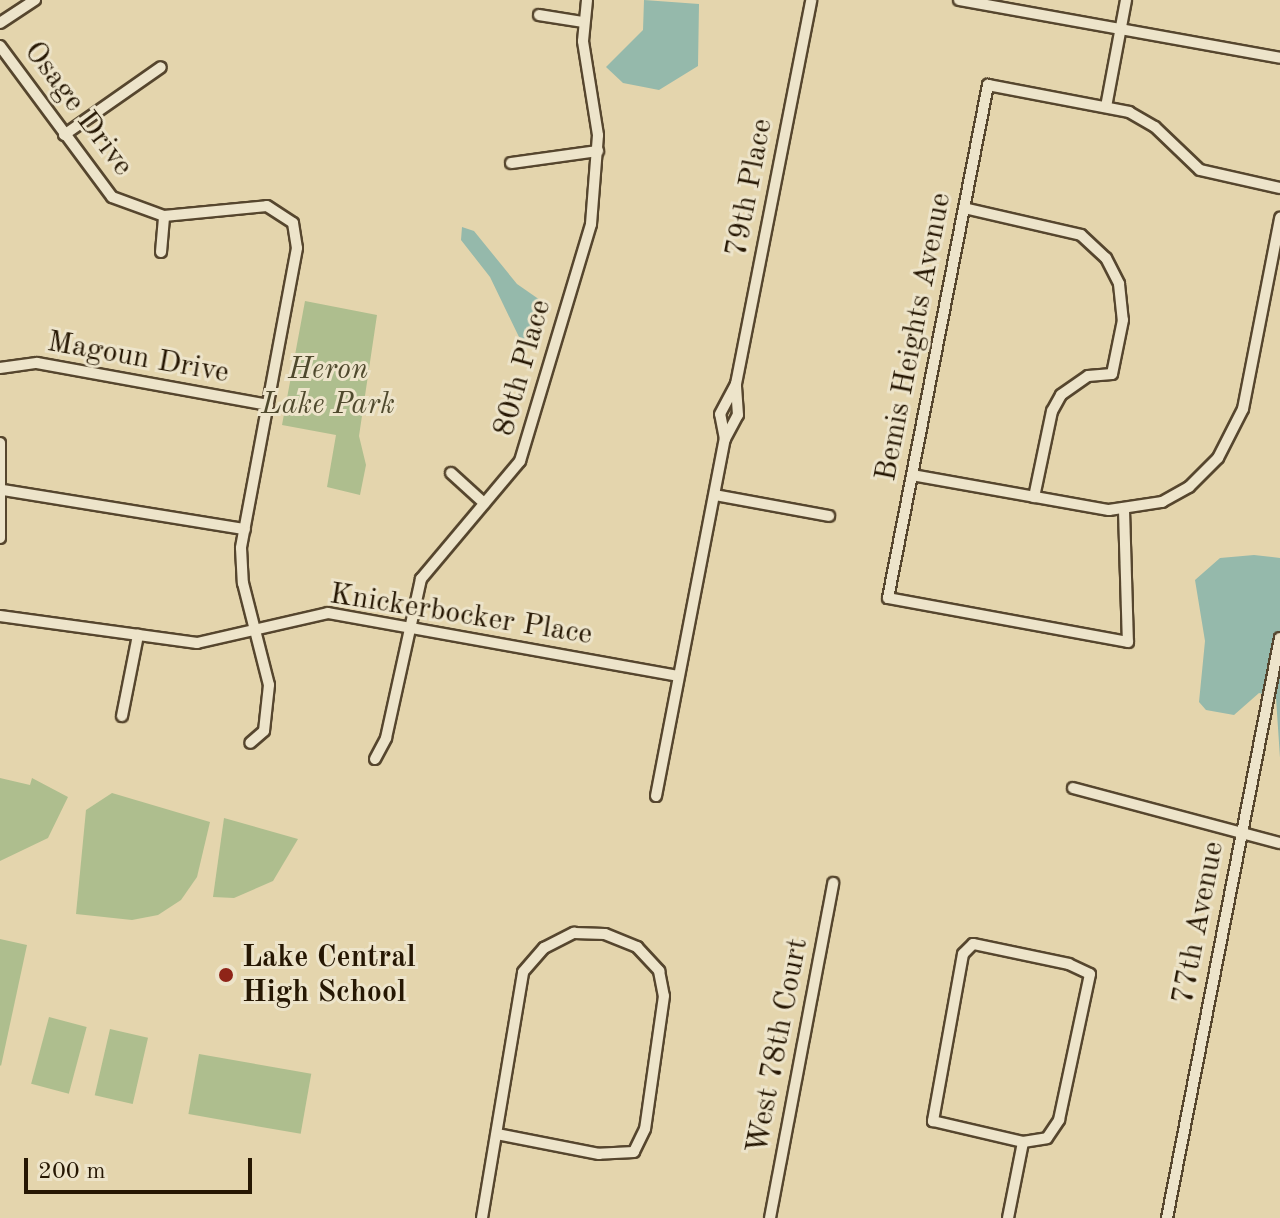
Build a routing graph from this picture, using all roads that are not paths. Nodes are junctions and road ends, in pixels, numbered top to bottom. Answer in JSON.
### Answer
{"nodes":[{"id":1,"x":35,"y":0,"type":"edge"},
{"id":2,"x":587,"y":0,"type":"edge"},
{"id":3,"x":811,"y":0,"type":"edge"},
{"id":4,"x":959,"y":0,"type":"edge"},
{"id":5,"x":1126,"y":0,"type":"edge"},
{"id":6,"x":539,"y":15,"type":"dead end"},
{"id":7,"x":583,"y":22,"type":"junction"},
{"id":8,"x":0,"y":23,"type":"edge"},
{"id":9,"x":1120,"y":28,"type":"junction"},
{"id":10,"x":0,"y":46,"type":"edge"},
{"id":11,"x":1280,"y":58,"type":"edge"},
{"id":12,"x":161,"y":67,"type":"dead end"},
{"id":13,"x":1106,"y":107,"type":"junction"},
{"id":14,"x":64,"y":135,"type":"junction"},
{"id":15,"x":598,"y":151,"type":"junction"},
{"id":16,"x":511,"y":163,"type":"dead end"},
{"id":17,"x":1280,"y":188,"type":"edge"},
{"id":18,"x":964,"y":208,"type":"junction"},
{"id":19,"x":164,"y":216,"type":"junction"},
{"id":20,"x":1280,"y":218,"type":"edge"},
{"id":21,"x":161,"y":252,"type":"dead end"},
{"id":22,"x":0,"y":368,"type":"edge"},
{"id":23,"x":736,"y":384,"type":"junction"},
{"id":24,"x":268,"y":405,"type":"junction"},
{"id":25,"x":725,"y":439,"type":"junction"},
{"id":26,"x":0,"y":443,"type":"edge"},
{"id":27,"x":451,"y":473,"type":"dead end"},
{"id":28,"x":912,"y":475,"type":"junction"},
{"id":29,"x":3,"y":490,"type":"junction"},
{"id":30,"x":715,"y":495,"type":"junction"},
{"id":31,"x":1034,"y":497,"type":"junction"},
{"id":32,"x":484,"y":503,"type":"junction"},
{"id":33,"x":1124,"y":510,"type":"junction"},
{"id":34,"x":829,"y":516,"type":"dead end"},
{"id":35,"x":245,"y":529,"type":"junction"},
{"id":36,"x":0,"y":538,"type":"edge"},
{"id":37,"x":0,"y":616,"type":"edge"},
{"id":38,"x":409,"y":627,"type":"junction"},
{"id":39,"x":257,"y":631,"type":"junction"},
{"id":40,"x":138,"y":635,"type":"junction"},
{"id":41,"x":1280,"y":638,"type":"edge"},
{"id":42,"x":678,"y":676,"type":"junction"},
{"id":43,"x":122,"y":716,"type":"dead end"},
{"id":44,"x":250,"y":743,"type":"dead end"},
{"id":45,"x":375,"y":759,"type":"dead end"},
{"id":46,"x":1073,"y":788,"type":"dead end"},
{"id":47,"x":656,"y":796,"type":"dead end"},
{"id":48,"x":1241,"y":835,"type":"junction"},
{"id":49,"x":1280,"y":843,"type":"edge"},
{"id":50,"x":833,"y":883,"type":"dead end"},
{"id":51,"x":497,"y":1134,"type":"junction"},
{"id":52,"x":1023,"y":1142,"type":"junction"},
{"id":53,"x":482,"y":1218,"type":"edge"},
{"id":54,"x":770,"y":1218,"type":"edge"},
{"id":55,"x":1008,"y":1218,"type":"edge"},
{"id":56,"x":1167,"y":1218,"type":"edge"}],
"edges":[{"from":1,"to":8,"type":"street"},
{"from":2,"to":7,"type":"street","name":"80th Place"},
{"from":3,"to":23,"type":"street","name":"79th Place"},
{"from":4,"to":9,"type":"street"},
{"from":5,"to":9,"type":"street"},
{"from":6,"to":7,"type":"street"},
{"from":7,"to":15,"type":"street","name":"80th Place"},
{"from":9,"to":11,"type":"street"},
{"from":9,"to":13,"type":"street"},
{"from":10,"to":14,"type":"street","name":"Osage Drive"},
{"from":12,"to":14,"type":"street"},
{"from":13,"to":17,"type":"street"},
{"from":13,"to":18,"type":"street","name":"Bemis Heights Avenue"},
{"from":14,"to":19,"type":"street","name":"Osage Drive"},
{"from":15,"to":16,"type":"street"},
{"from":15,"to":32,"type":"street","name":"80th Place"},
{"from":18,"to":28,"type":"street","name":"Bemis Heights Avenue"},
{"from":18,"to":31,"type":"street"},
{"from":19,"to":21,"type":"street"},
{"from":19,"to":24,"type":"street","name":"Osage Drive"},
{"from":20,"to":33,"type":"street"},
{"from":22,"to":24,"type":"street","name":"Magoun Drive"},
{"from":23,"to":25,"type":"street","name":"79th Place"},
{"from":23,"to":25,"type":"street","name":"79th Place"},
{"from":24,"to":35,"type":"street","name":"Osage Drive"},
{"from":25,"to":30,"type":"street","name":"79th Place"},
{"from":26,"to":29,"type":"street"},
{"from":27,"to":32,"type":"street"},
{"from":28,"to":31,"type":"street"},
{"from":28,"to":33,"type":"street","name":"Bemis Heights Avenue"},
{"from":29,"to":35,"type":"street"},
{"from":29,"to":36,"type":"street"},
{"from":30,"to":34,"type":"street"},
{"from":30,"to":42,"type":"street","name":"79th Place"},
{"from":31,"to":33,"type":"street"},
{"from":32,"to":38,"type":"street","name":"80th Place"},
{"from":35,"to":39,"type":"street","name":"Osage Drive"},
{"from":37,"to":40,"type":"street","name":"Knickerbocker Place"},
{"from":38,"to":39,"type":"street","name":"Knickerbocker Place"},
{"from":38,"to":42,"type":"street","name":"Knickerbocker Place"},
{"from":38,"to":45,"type":"street","name":"80th Place"},
{"from":39,"to":40,"type":"street","name":"Knickerbocker Place"},
{"from":39,"to":44,"type":"street","name":"Osage Drive"},
{"from":40,"to":43,"type":"street"},
{"from":41,"to":48,"type":"street","name":"77th Avenue"},
{"from":42,"to":47,"type":"street","name":"79th Place"},
{"from":46,"to":48,"type":"street"},
{"from":48,"to":49,"type":"street"},
{"from":48,"to":56,"type":"street","name":"77th Avenue"},
{"from":50,"to":54,"type":"street","name":"West 78th Court"},
{"from":51,"to":51,"type":"street"},
{"from":51,"to":53,"type":"street"},
{"from":52,"to":52,"type":"street"},
{"from":52,"to":55,"type":"street"}]}
